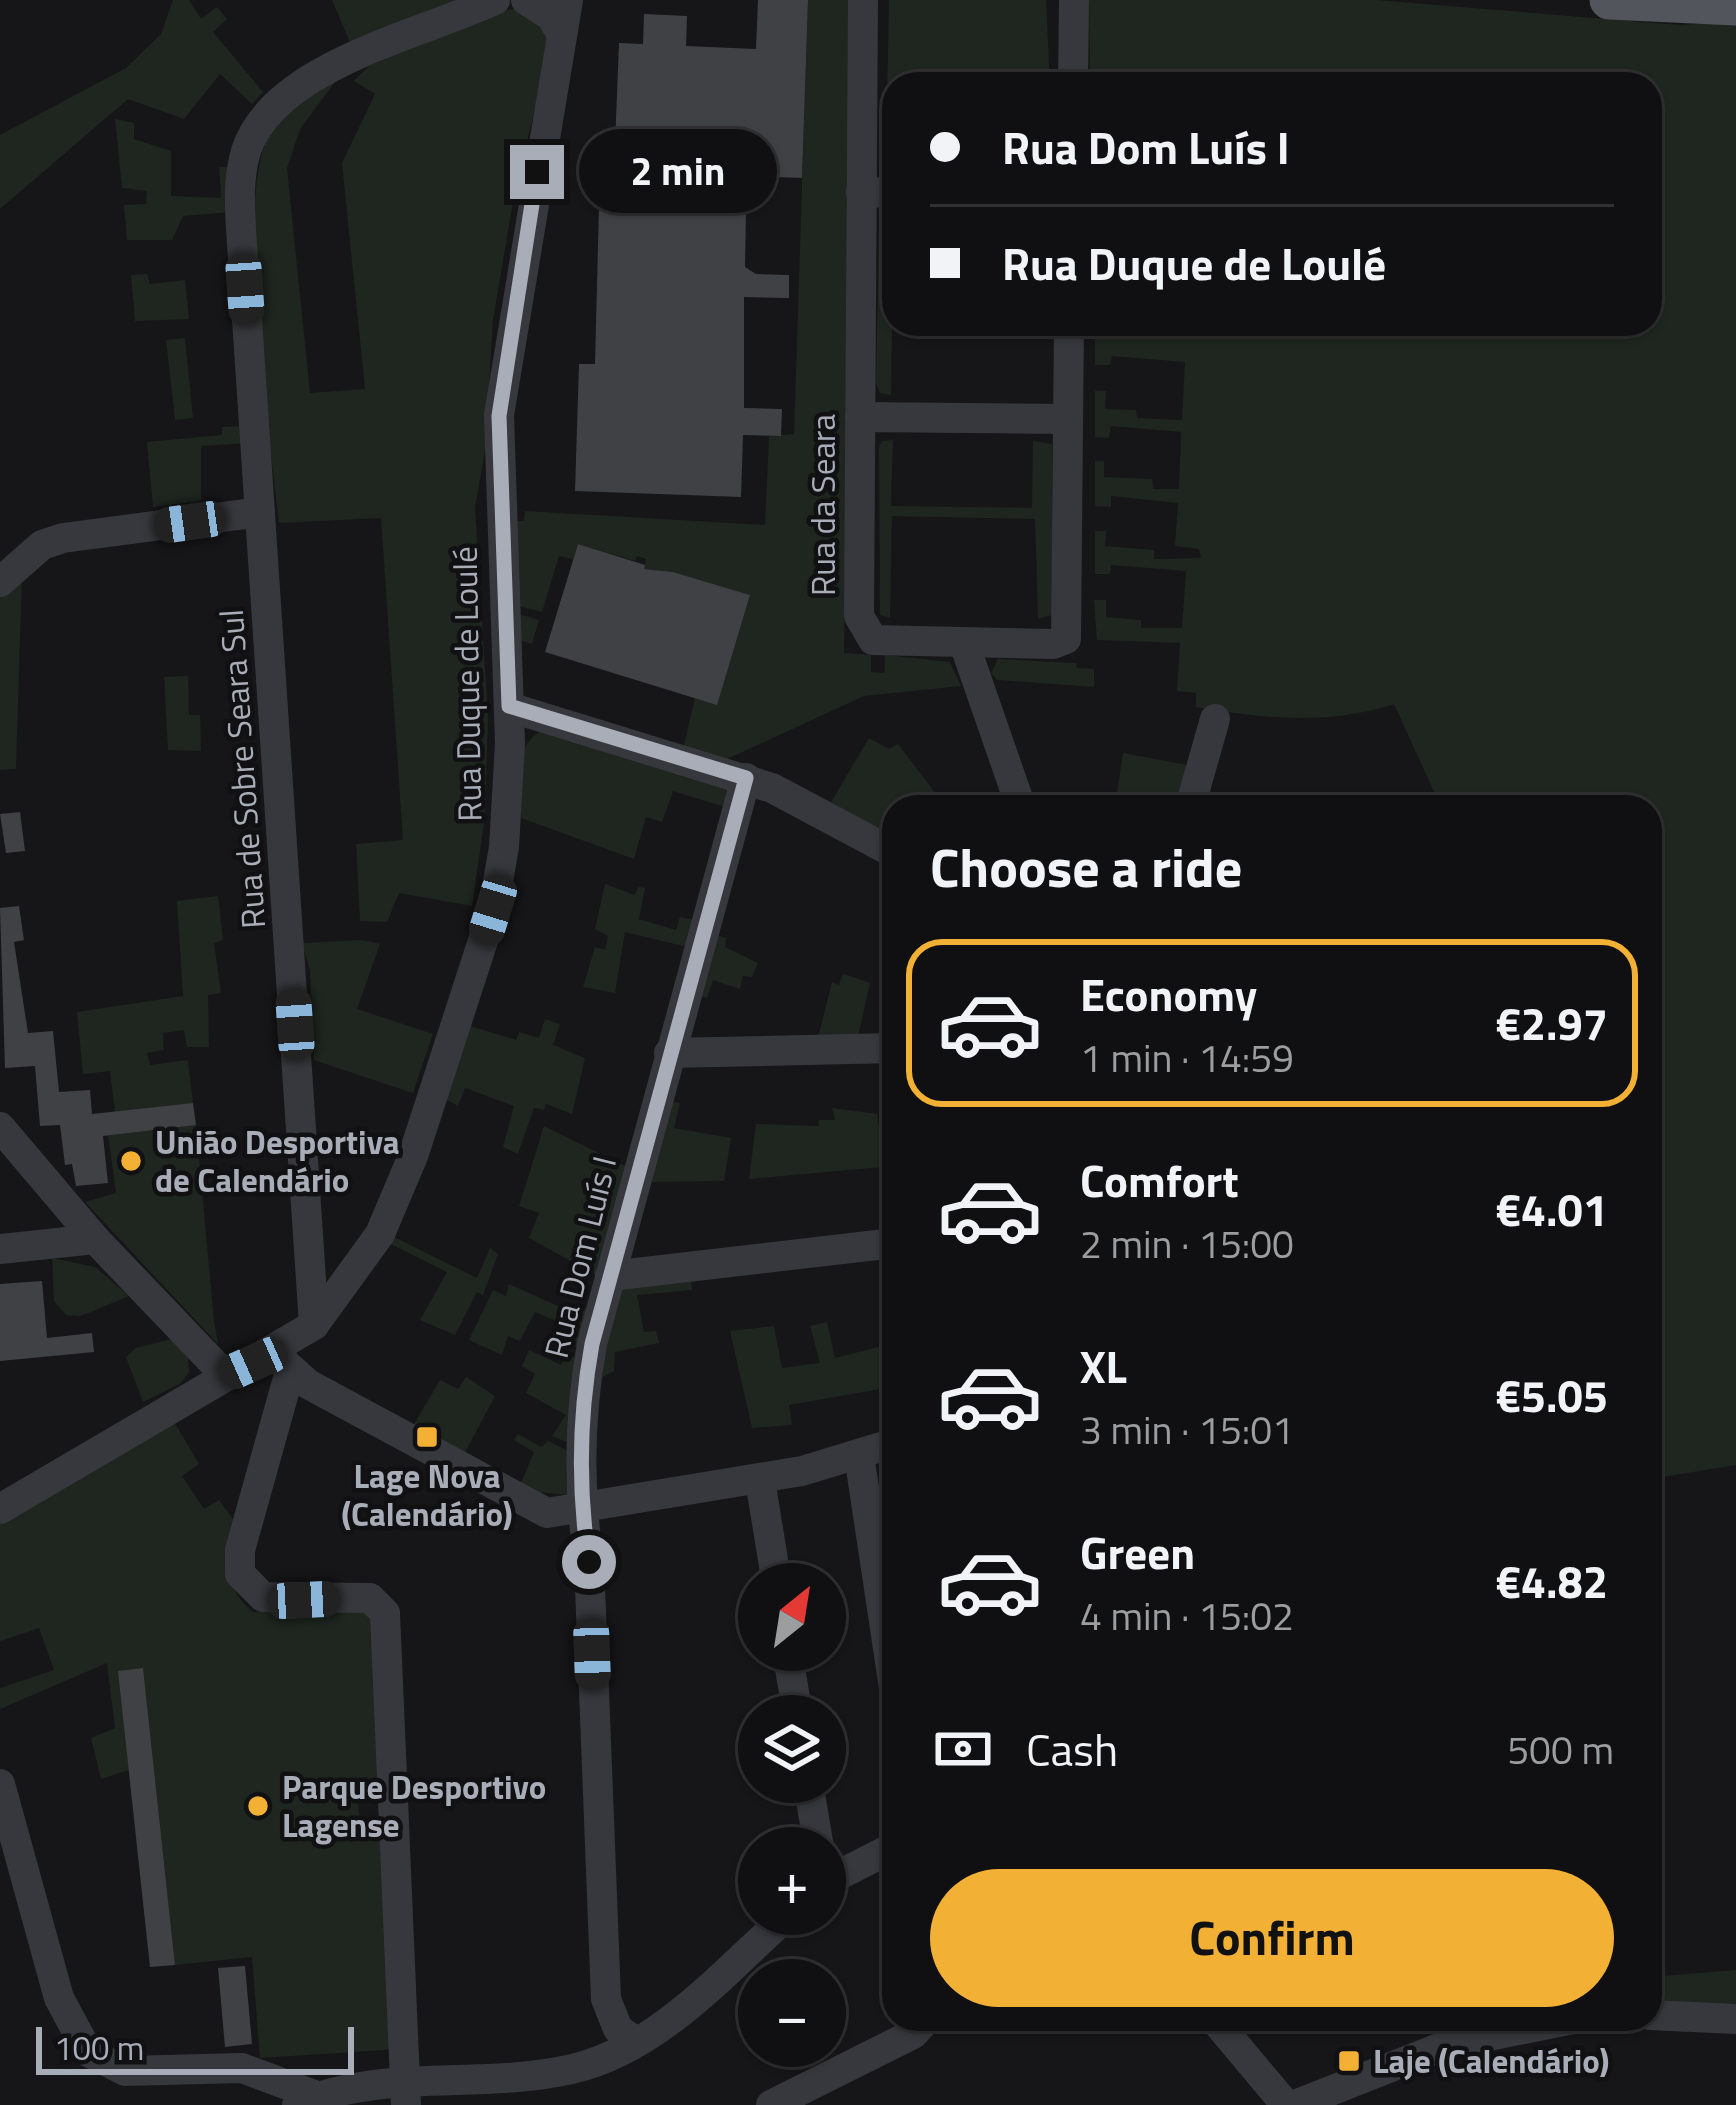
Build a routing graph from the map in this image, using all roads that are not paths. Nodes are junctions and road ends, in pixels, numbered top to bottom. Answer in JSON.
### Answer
{"nodes":[{"id":1,"x":526,"y":0,"type":"edge"},
{"id":2,"x":568,"y":0,"type":"edge"},
{"id":3,"x":863,"y":0,"type":"edge"},
{"id":4,"x":1074,"y":0,"type":"edge"},
{"id":5,"x":1609,"y":0,"type":"edge"},
{"id":6,"x":498,"y":1,"type":"edge"},
{"id":7,"x":1736,"y":6,"type":"edge"},
{"id":8,"x":562,"y":35,"type":"junction"},
{"id":9,"x":1072,"y":72,"type":"edge"},
{"id":10,"x":861,"y":192,"type":"junction"},
{"id":11,"x":882,"y":193,"type":"edge"},
{"id":12,"x":1069,"y":336,"type":"edge"},
{"id":13,"x":860,"y":417,"type":"junction"},
{"id":14,"x":1067,"y":418,"type":"junction"},
{"id":15,"x":260,"y":512,"type":"junction"},
{"id":16,"x":0,"y":582,"type":"edge"},
{"id":17,"x":964,"y":643,"type":"junction"},
{"id":18,"x":509,"y":706,"type":"junction"},
{"id":19,"x":1215,"y":719,"type":"dead end"},
{"id":20,"x":746,"y":778,"type":"junction"},
{"id":21,"x":1018,"y":795,"type":"edge"},
{"id":22,"x":1193,"y":795,"type":"edge"},
{"id":23,"x":882,"y":846,"type":"edge"},
{"id":24,"x":882,"y":1048,"type":"edge"},
{"id":25,"x":669,"y":1053,"type":"junction"},
{"id":26,"x":0,"y":1126,"type":"edge"},
{"id":27,"x":95,"y":1239,"type":"junction"},
{"id":28,"x":882,"y":1244,"type":"edge"},
{"id":29,"x":309,"y":1245,"type":"junction"},
{"id":30,"x":0,"y":1249,"type":"edge"},
{"id":31,"x":361,"y":1265,"type":"junction"},
{"id":32,"x":610,"y":1276,"type":"junction"},
{"id":33,"x":314,"y":1325,"type":"junction"},
{"id":34,"x":282,"y":1362,"type":"junction"},
{"id":35,"x":225,"y":1375,"type":"junction"},
{"id":36,"x":882,"y":1447,"type":"edge"},
{"id":37,"x":859,"y":1455,"type":"junction"},
{"id":38,"x":760,"y":1480,"type":"junction"},
{"id":39,"x":2,"y":1507,"type":"edge"},
{"id":40,"x":581,"y":1509,"type":"junction"},
{"id":41,"x":774,"y":1563,"type":"edge"},
{"id":42,"x":882,"y":1608,"type":"edge"},
{"id":43,"x":0,"y":1784,"type":"edge"},
{"id":44,"x":882,"y":1853,"type":"edge"},
{"id":45,"x":846,"y":1871,"type":"edge"},
{"id":46,"x":766,"y":1935,"type":"edge"},
{"id":47,"x":1662,"y":2016,"type":"edge"},
{"id":48,"x":1736,"y":2019,"type":"edge"},
{"id":49,"x":916,"y":2031,"type":"edge"},
{"id":50,"x":1228,"y":2031,"type":"edge"},
{"id":51,"x":1513,"y":2031,"type":"edge"},
{"id":52,"x":636,"y":2042,"type":"junction"},
{"id":53,"x":404,"y":2093,"type":"edge"},
{"id":54,"x":307,"y":2101,"type":"edge"},
{"id":55,"x":772,"y":2105,"type":"edge"},
{"id":56,"x":1286,"y":2105,"type":"edge"},
{"id":57,"x":1295,"y":2105,"type":"edge"}],
"edges":[{"from":1,"to":8,"type":"street"},
{"from":2,"to":8,"type":"street","name":"Rua Duque de Loulé"},
{"from":3,"to":10,"type":"street","name":"Rua da Seara"},
{"from":4,"to":9,"type":"street"},
{"from":5,"to":7,"type":"main road"},
{"from":6,"to":15,"type":"street","name":"Rua de Sobre Seara Sul"},
{"from":8,"to":18,"type":"street","name":"Rua Duque de Loulé"},
{"from":10,"to":11,"type":"street"},
{"from":10,"to":13,"type":"street","name":"Rua da Seara"},
{"from":12,"to":14,"type":"street","name":"Rua da Seara"},
{"from":13,"to":14,"type":"street"},
{"from":13,"to":17,"type":"street","name":"Rua da Seara"},
{"from":14,"to":17,"type":"street","name":"Rua da Seara"},
{"from":15,"to":16,"type":"street"},
{"from":15,"to":29,"type":"street","name":"Rua de Sobre Seara Sul"},
{"from":17,"to":21,"type":"street"},
{"from":18,"to":20,"type":"street"},
{"from":18,"to":31,"type":"street","name":"Rua Duque de Loulé"},
{"from":19,"to":22,"type":"street"},
{"from":20,"to":23,"type":"street"},
{"from":20,"to":25,"type":"street","name":"Rua Dom Luís I"},
{"from":24,"to":25,"type":"street"},
{"from":25,"to":32,"type":"street","name":"Rua Dom Luís I"},
{"from":26,"to":27,"type":"street"},
{"from":27,"to":30,"type":"street"},
{"from":27,"to":35,"type":"street"},
{"from":28,"to":32,"type":"street"},
{"from":29,"to":31,"type":"street"},
{"from":29,"to":33,"type":"street","name":"Rua de Sobre Seara Sul"},
{"from":31,"to":33,"type":"street","name":"Rua Duque de Loulé"},
{"from":32,"to":40,"type":"street","name":"Rua Dom Luís I"},
{"from":33,"to":34,"type":"street","name":"Rua Duque de Loulé"},
{"from":34,"to":35,"type":"street","name":"Rua Duque de Loulé"},
{"from":34,"to":40,"type":"street"},
{"from":34,"to":53,"type":"street"},
{"from":35,"to":39,"type":"street","name":"Rua Duque de Loulé"},
{"from":36,"to":37,"type":"street"},
{"from":37,"to":38,"type":"street"},
{"from":37,"to":42,"type":"street"},
{"from":38,"to":40,"type":"street"},
{"from":38,"to":41,"type":"street"},
{"from":40,"to":52,"type":"street","name":"Rua Dom Luís I"},
{"from":43,"to":54,"type":"street"},
{"from":44,"to":45,"type":"street"},
{"from":46,"to":52,"type":"street"},
{"from":47,"to":48,"type":"street"},
{"from":49,"to":55,"type":"street"},
{"from":50,"to":56,"type":"street"},
{"from":51,"to":57,"type":"street"},
{"from":52,"to":53,"type":"street"},
{"from":53,"to":54,"type":"street"}]}
